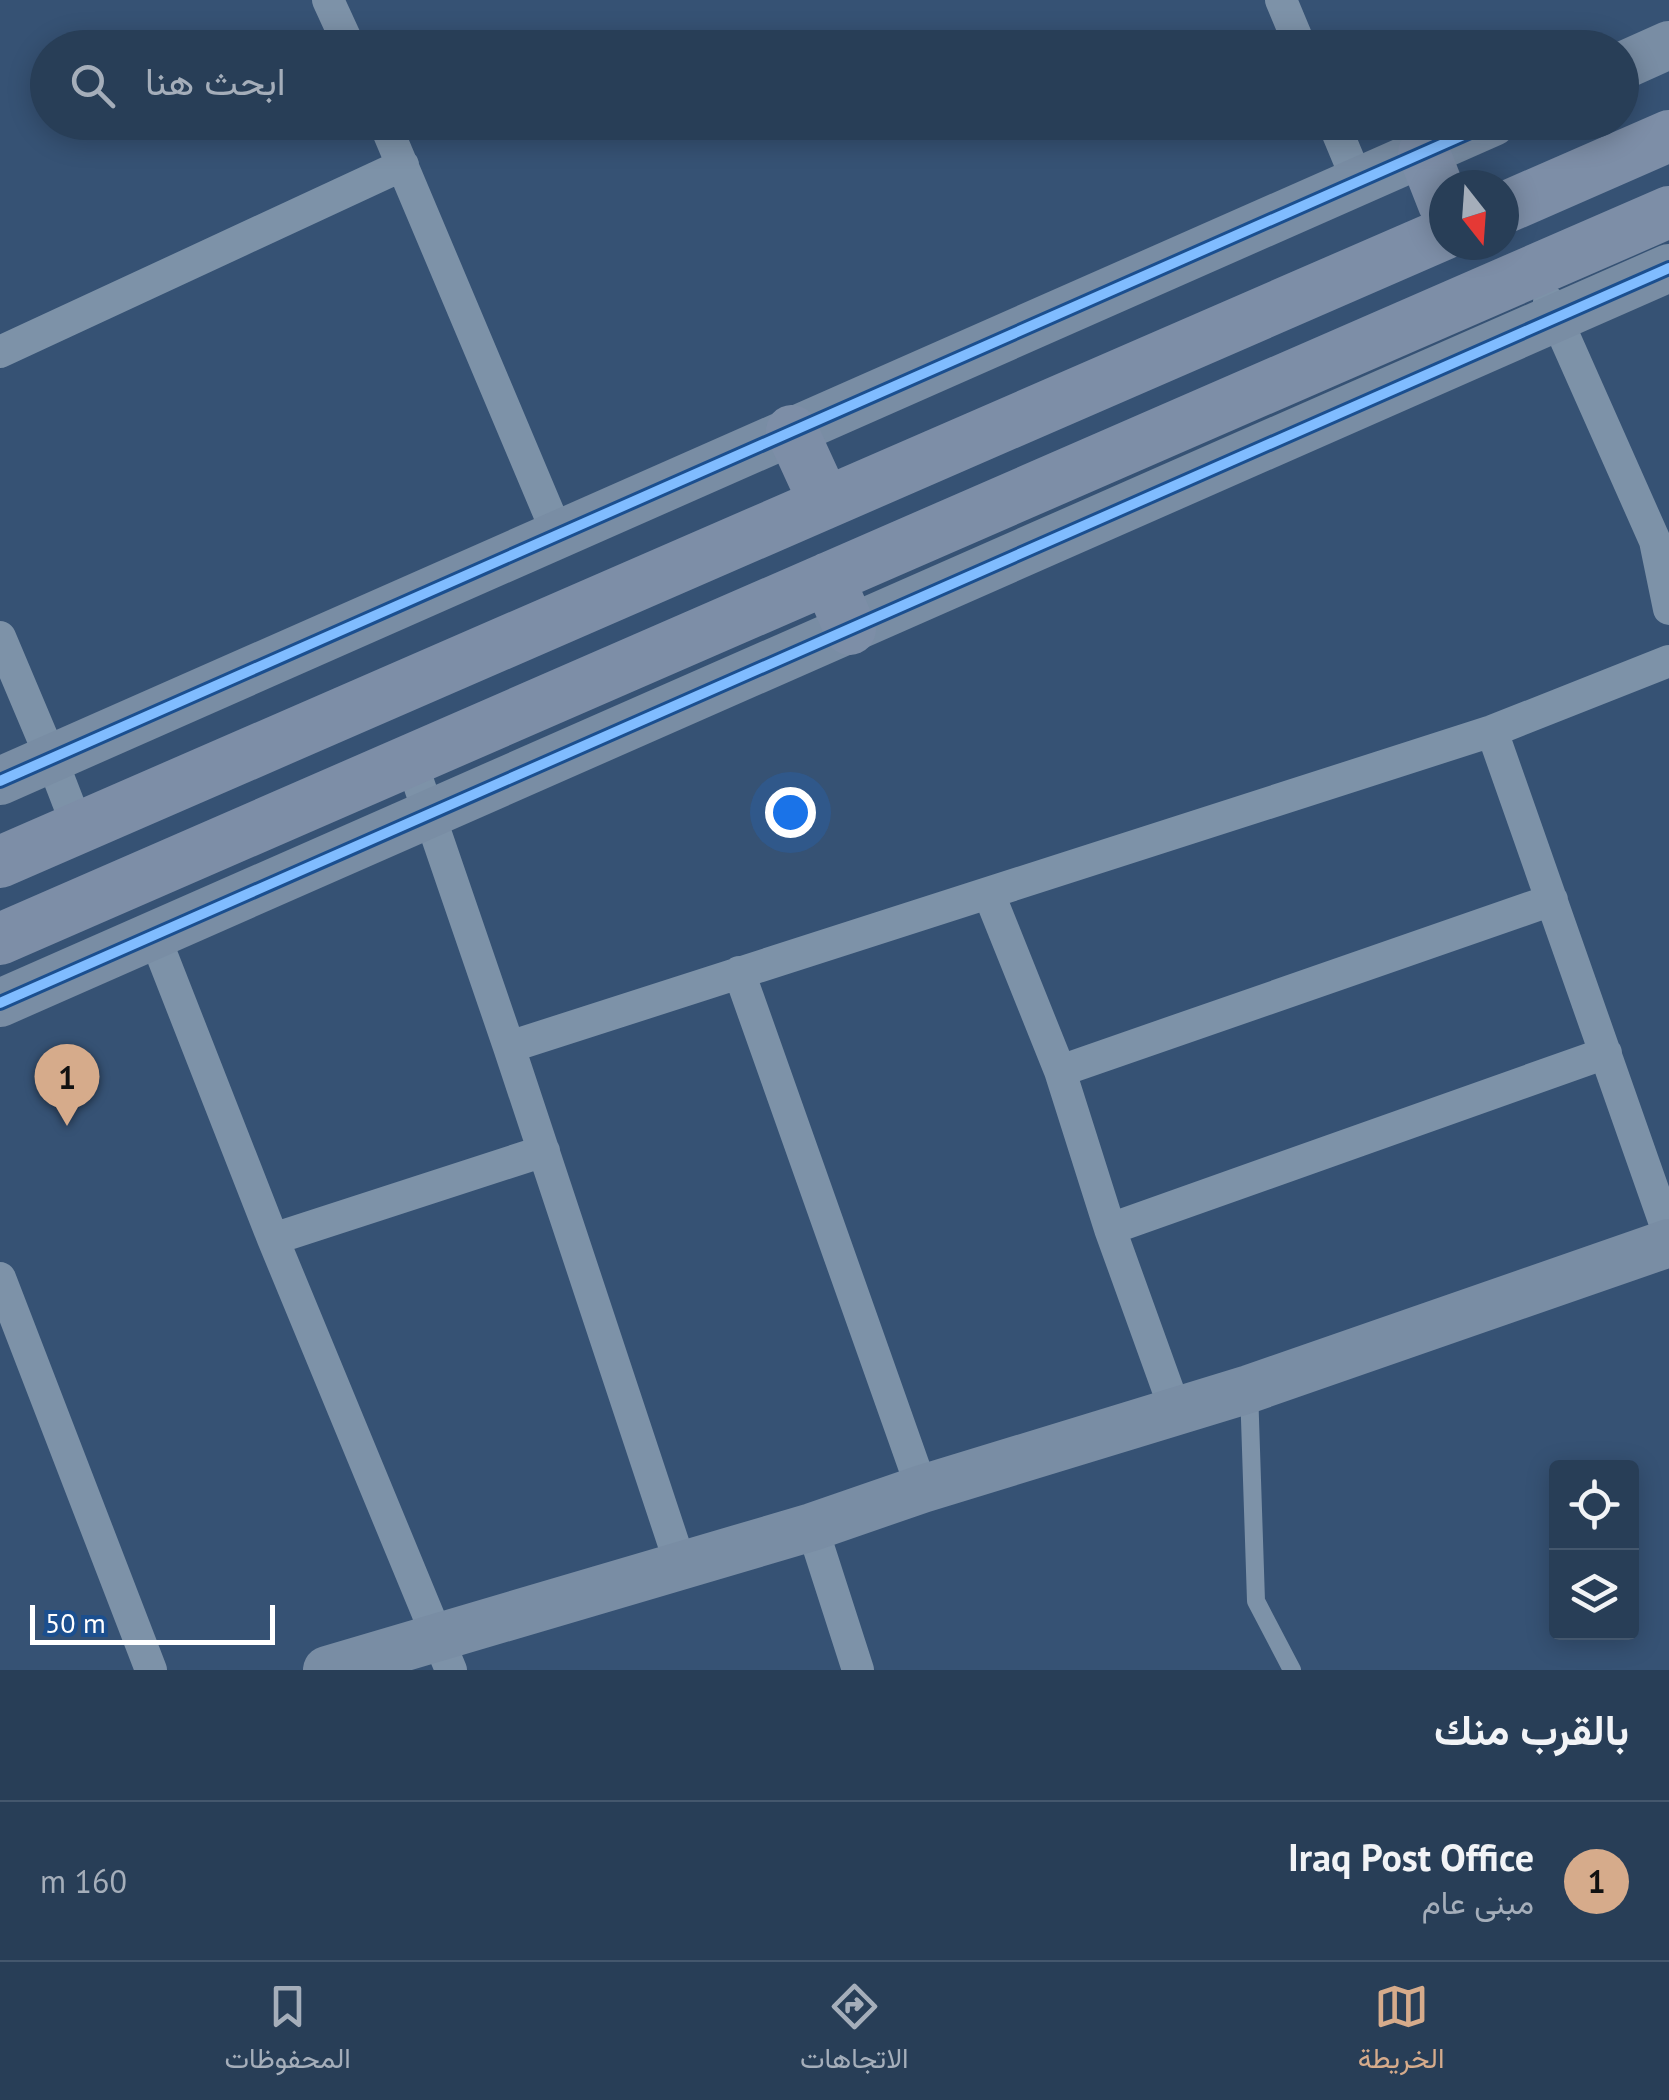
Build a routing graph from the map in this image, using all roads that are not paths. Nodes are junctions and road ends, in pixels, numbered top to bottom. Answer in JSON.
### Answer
{"nodes":[{"id":1,"x":328,"y":0,"type":"edge"},
{"id":2,"x":1281,"y":0,"type":"edge"},
{"id":3,"x":342,"y":30,"type":"edge"},
{"id":4,"x":1294,"y":30,"type":"edge"},
{"id":5,"x":1669,"y":45,"type":"edge"},
{"id":6,"x":1639,"y":58,"type":"edge"},
{"id":7,"x":1669,"y":136,"type":"edge"},
{"id":8,"x":392,"y":140,"type":"edge"},
{"id":9,"x":1340,"y":140,"type":"edge"},
{"id":10,"x":1453,"y":140,"type":"edge"},
{"id":11,"x":1424,"y":153,"type":"junction"},
{"id":12,"x":403,"y":165,"type":"junction"},
{"id":13,"x":1431,"y":170,"type":"edge"},
{"id":14,"x":1358,"y":182,"type":"junction"},
{"id":15,"x":1519,"y":201,"type":"edge"},
{"id":16,"x":1669,"y":212,"type":"edge"},
{"id":17,"x":1429,"y":241,"type":"edge"},
{"id":18,"x":1669,"y":268,"type":"edge"},
{"id":19,"x":1533,"y":271,"type":"junction"},
{"id":20,"x":1557,"y":318,"type":"junction"},
{"id":21,"x":0,"y":352,"type":"edge"},
{"id":22,"x":1094,"y":386,"type":"junction"},
{"id":23,"x":1016,"y":420,"type":"junction"},
{"id":24,"x":792,"y":431,"type":"junction"},
{"id":25,"x":1105,"y":458,"type":"junction"},
{"id":26,"x":1030,"y":490,"type":"junction"},
{"id":27,"x":826,"y":503,"type":"junction"},
{"id":28,"x":558,"y":535,"type":"junction"},
{"id":29,"x":1662,"y":539,"type":"edge"},
{"id":30,"x":828,"y":578,"type":"junction"},
{"id":31,"x":1669,"y":608,"type":"edge"},
{"id":32,"x":850,"y":629,"type":"junction"},
{"id":33,"x":0,"y":637,"type":"edge"},
{"id":34,"x":1669,"y":661,"type":"edge"},
{"id":35,"x":1492,"y":732,"type":"junction"},
{"id":36,"x":52,"y":758,"type":"junction"},
{"id":37,"x":411,"y":761,"type":"junction"},
{"id":38,"x":0,"y":781,"type":"edge"},
{"id":39,"x":429,"y":814,"type":"junction"},
{"id":40,"x":78,"y":828,"type":"junction"},
{"id":41,"x":0,"y":862,"type":"edge"},
{"id":42,"x":989,"y":894,"type":"junction"},
{"id":43,"x":1552,"y":900,"type":"junction"},
{"id":44,"x":154,"y":935,"type":"junction"},
{"id":45,"x":0,"y":940,"type":"edge"},
{"id":46,"x":739,"y":972,"type":"junction"},
{"id":47,"x":0,"y":1002,"type":"edge"},
{"id":48,"x":509,"y":1048,"type":"junction"},
{"id":49,"x":1606,"y":1053,"type":"junction"},
{"id":50,"x":1060,"y":1071,"type":"junction"},
{"id":51,"x":544,"y":1151,"type":"junction"},
{"id":52,"x":1110,"y":1229,"type":"junction"},
{"id":53,"x":1669,"y":1239,"type":"edge"},
{"id":54,"x":274,"y":1240,"type":"junction"},
{"id":55,"x":0,"y":1278,"type":"edge"},
{"id":56,"x":1249,"y":1389,"type":"junction"},
{"id":57,"x":1176,"y":1412,"type":"junction"},
{"id":58,"x":922,"y":1489,"type":"junction"},
{"id":59,"x":812,"y":1527,"type":"junction"},
{"id":60,"x":680,"y":1566,"type":"junction"},
{"id":61,"x":445,"y":1654,"type":"edge"},
{"id":62,"x":151,"y":1670,"type":"edge"},
{"id":63,"x":327,"y":1670,"type":"edge"},
{"id":64,"x":858,"y":1670,"type":"edge"},
{"id":65,"x":1292,"y":1670,"type":"edge"}],
"edges":[{"from":1,"to":3,"type":"street"},
{"from":2,"to":4,"type":"street"},
{"from":5,"to":6,"type":"street"},
{"from":7,"to":15,"type":"main road"},
{"from":8,"to":12,"type":"street"},
{"from":9,"to":14,"type":"street"},
{"from":10,"to":11,"type":"street"},
{"from":11,"to":13,"type":"main road"},
{"from":11,"to":14,"type":"street"},
{"from":12,"to":21,"type":"street"},
{"from":12,"to":28,"type":"street"},
{"from":14,"to":24,"type":"street"},
{"from":16,"to":19,"type":"main road"},
{"from":17,"to":22,"type":"main road"},
{"from":18,"to":20,"type":"street"},
{"from":19,"to":20,"type":"street"},
{"from":19,"to":25,"type":"main road"},
{"from":20,"to":29,"type":"street"},
{"from":20,"to":32,"type":"street"},
{"from":22,"to":23,"type":"main road"},
{"from":22,"to":25,"type":"main road"},
{"from":23,"to":26,"type":"main road"},
{"from":23,"to":27,"type":"main road"},
{"from":24,"to":27,"type":"main road"},
{"from":24,"to":28,"type":"street"},
{"from":25,"to":26,"type":"main road"},
{"from":26,"to":30,"type":"main road"},
{"from":27,"to":40,"type":"main road"},
{"from":28,"to":36,"type":"street"},
{"from":29,"to":31,"type":"street"},
{"from":30,"to":32,"type":"main road"},
{"from":30,"to":37,"type":"main road"},
{"from":32,"to":39,"type":"street"},
{"from":33,"to":36,"type":"street"},
{"from":34,"to":35,"type":"street"},
{"from":35,"to":42,"type":"street"},
{"from":35,"to":43,"type":"street"},
{"from":36,"to":38,"type":"street"},
{"from":36,"to":40,"type":"street"},
{"from":37,"to":39,"type":"street"},
{"from":37,"to":45,"type":"main road"},
{"from":39,"to":44,"type":"street"},
{"from":39,"to":48,"type":"street"},
{"from":40,"to":41,"type":"main road"},
{"from":42,"to":46,"type":"street"},
{"from":42,"to":50,"type":"street"},
{"from":43,"to":49,"type":"street"},
{"from":43,"to":50,"type":"street"},
{"from":44,"to":47,"type":"street"},
{"from":44,"to":54,"type":"street"},
{"from":46,"to":48,"type":"street"},
{"from":46,"to":58,"type":"street"},
{"from":48,"to":51,"type":"street"},
{"from":49,"to":52,"type":"street"},
{"from":49,"to":53,"type":"street"},
{"from":50,"to":52,"type":"street"},
{"from":51,"to":54,"type":"street"},
{"from":51,"to":60,"type":"street"},
{"from":52,"to":57,"type":"street"},
{"from":53,"to":56,"type":"street"},
{"from":54,"to":61,"type":"street"},
{"from":55,"to":62,"type":"street"},
{"from":56,"to":57,"type":"street"},
{"from":56,"to":65,"type":"lane"},
{"from":57,"to":58,"type":"street"},
{"from":58,"to":59,"type":"street"},
{"from":59,"to":60,"type":"street"},
{"from":59,"to":64,"type":"street"},
{"from":60,"to":61,"type":"street"},
{"from":61,"to":63,"type":"street"}]}
